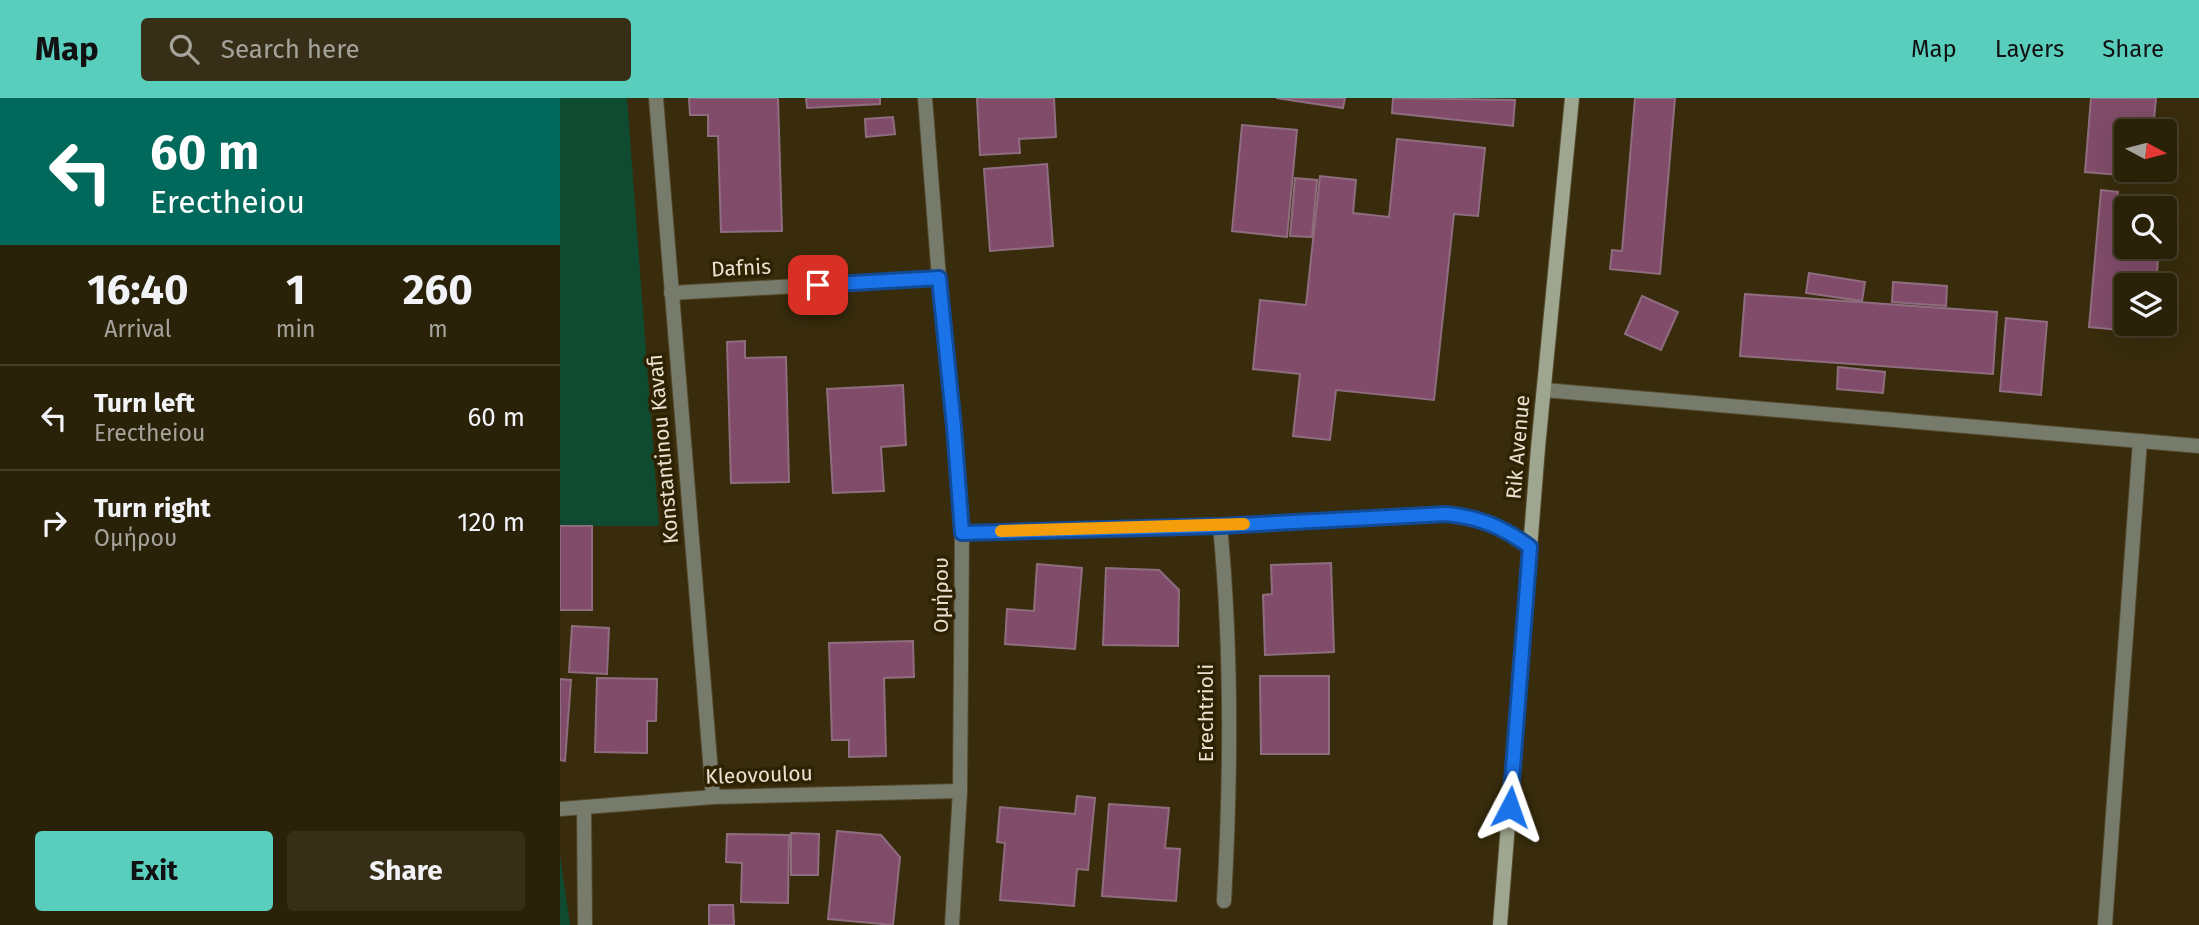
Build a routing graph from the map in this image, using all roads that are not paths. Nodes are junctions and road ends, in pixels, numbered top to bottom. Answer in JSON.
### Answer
{"nodes":[{"id":1,"x":656,"y":98,"type":"edge"},
{"id":2,"x":925,"y":98,"type":"edge"},
{"id":3,"x":1572,"y":98,"type":"edge"},
{"id":4,"x":939,"y":278,"type":"junction"},
{"id":5,"x":671,"y":293,"type":"junction"},
{"id":6,"x":1544,"y":390,"type":"junction"},
{"id":7,"x":2140,"y":441,"type":"junction"},
{"id":8,"x":2199,"y":446,"type":"edge"},
{"id":9,"x":1220,"y":526,"type":"junction"},
{"id":10,"x":962,"y":533,"type":"junction"},
{"id":11,"x":1530,"y":547,"type":"junction"},
{"id":12,"x":960,"y":791,"type":"junction"},
{"id":13,"x":713,"y":797,"type":"junction"},
{"id":14,"x":584,"y":808,"type":"junction"},
{"id":15,"x":560,"y":809,"type":"edge"},
{"id":16,"x":1223,"y":901,"type":"dead end"},
{"id":17,"x":585,"y":925,"type":"edge"},
{"id":18,"x":952,"y":925,"type":"edge"},
{"id":19,"x":1500,"y":925,"type":"edge"},
{"id":20,"x":2105,"y":925,"type":"edge"}],
"edges":[{"from":1,"to":5,"type":"street","name":"Konstantinou Kavafi"},
{"from":2,"to":4,"type":"street","name":"Ομήρου"},
{"from":3,"to":6,"type":"main road","name":"Rik Avenue"},
{"from":4,"to":5,"type":"street","name":"Dafnis"},
{"from":4,"to":10,"type":"street","name":"Ομήρου"},
{"from":5,"to":13,"type":"street","name":"Konstantinou Kavafi"},
{"from":6,"to":7,"type":"street"},
{"from":6,"to":11,"type":"main road","name":"Rik Avenue"},
{"from":7,"to":8,"type":"street"},
{"from":7,"to":20,"type":"street"},
{"from":9,"to":10,"type":"street"},
{"from":9,"to":11,"type":"street"},
{"from":9,"to":16,"type":"street","name":"Erechtrioli"},
{"from":10,"to":12,"type":"street","name":"Ομήρου"},
{"from":11,"to":19,"type":"main road","name":"Rik Avenue"},
{"from":12,"to":13,"type":"street","name":"Kleovoulou"},
{"from":12,"to":18,"type":"street","name":"Ομήρου"},
{"from":13,"to":14,"type":"street","name":"Kleovoulou"},
{"from":14,"to":15,"type":"street","name":"Kleovoulou"},
{"from":14,"to":17,"type":"street"}]}
